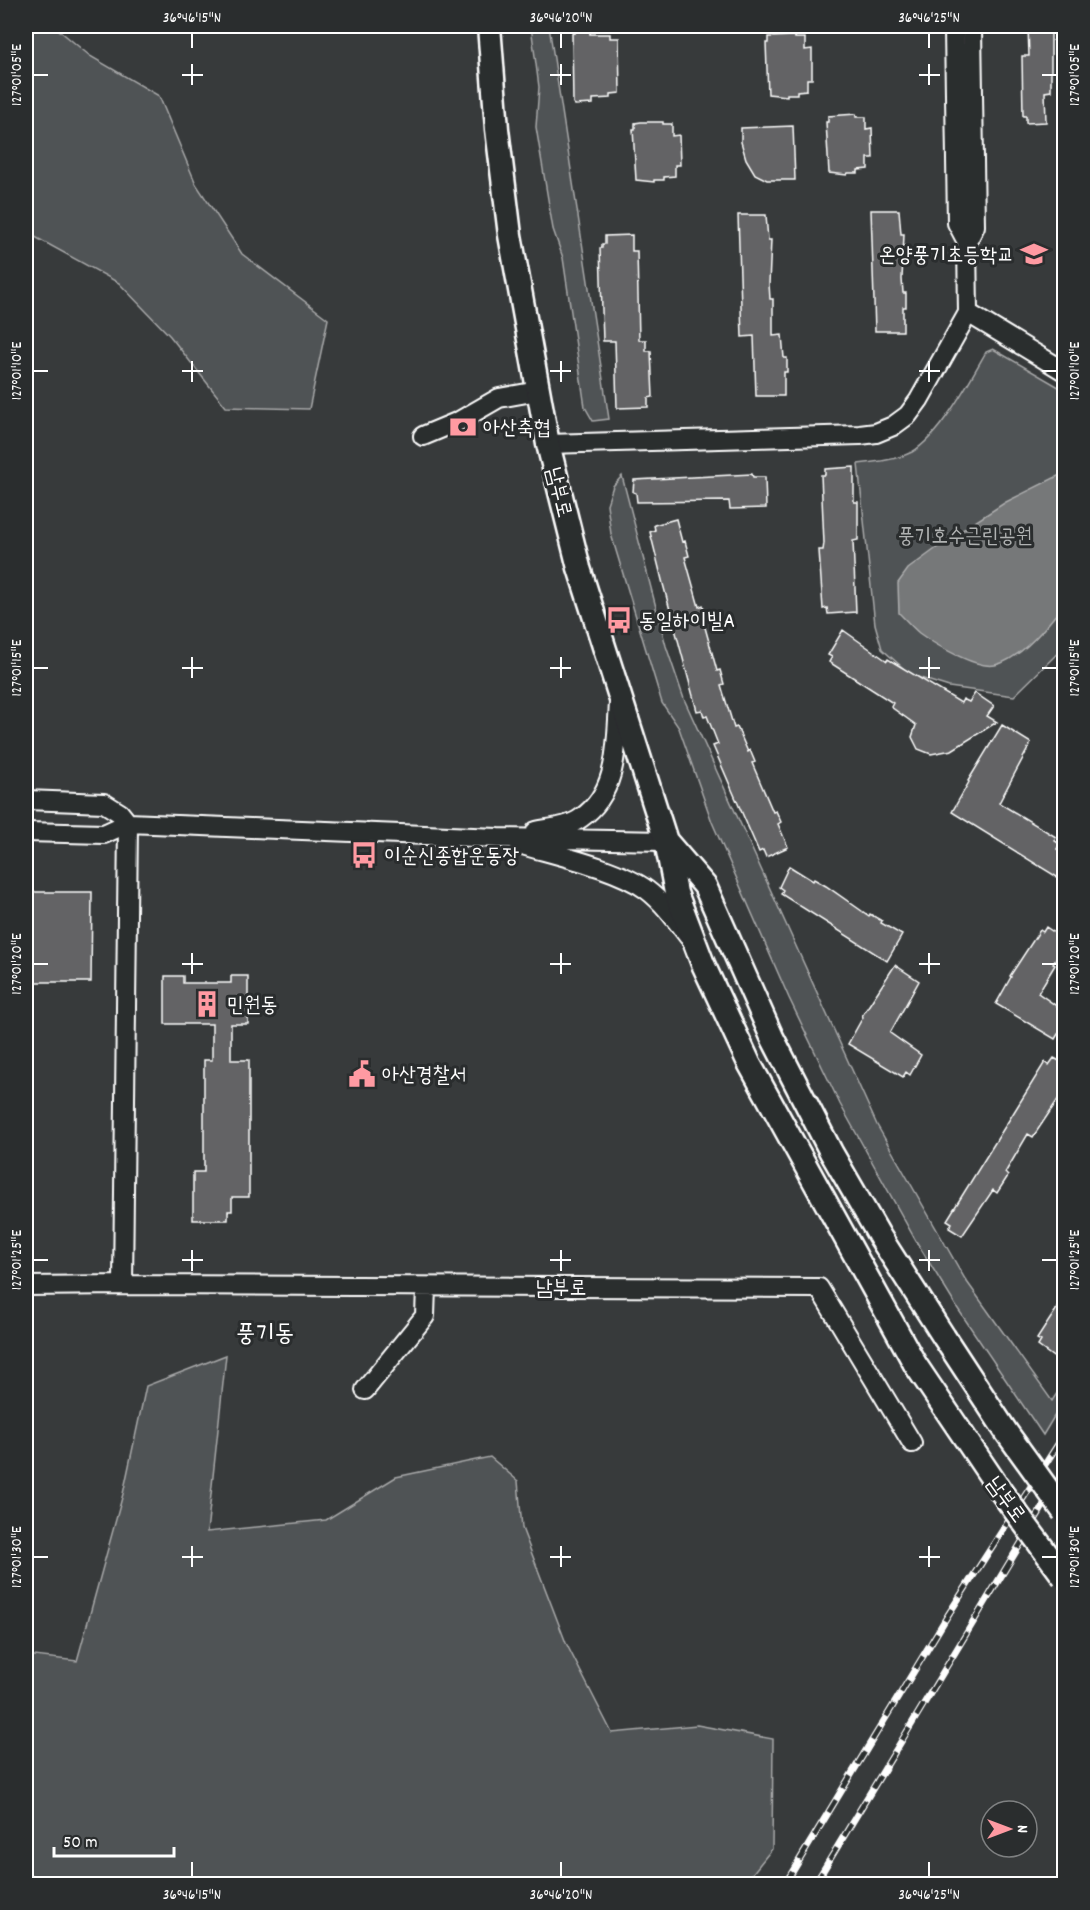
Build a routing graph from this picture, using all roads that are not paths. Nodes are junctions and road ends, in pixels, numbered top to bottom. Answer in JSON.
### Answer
{"nodes":[{"id":1,"x":489,"y":26,"type":"edge"},
{"id":2,"x":956,"y":26,"type":"edge"},
{"id":3,"x":970,"y":26,"type":"edge"},
{"id":4,"x":967,"y":242,"type":"junction"},
{"id":5,"x":968,"y":313,"type":"junction"},
{"id":6,"x":1065,"y":371,"type":"edge"},
{"id":7,"x":538,"y":391,"type":"junction"},
{"id":8,"x":423,"y":436,"type":"dead end"},
{"id":9,"x":548,"y":444,"type":"junction"},
{"id":10,"x":620,"y":698,"type":"junction"},
{"id":11,"x":26,"y":800,"type":"edge"},
{"id":12,"x":128,"y":823,"type":"junction"},
{"id":13,"x":26,"y":832,"type":"edge"},
{"id":14,"x":498,"y":838,"type":"junction"},
{"id":15,"x":666,"y":841,"type":"junction"},
{"id":16,"x":697,"y":948,"type":"junction"},
{"id":17,"x":123,"y":1285,"type":"junction"},
{"id":18,"x":26,"y":1286,"type":"edge"},
{"id":19,"x":426,"y":1287,"type":"junction"},
{"id":20,"x":365,"y":1390,"type":"dead end"},
{"id":21,"x":912,"y":1443,"type":"dead end"},
{"id":22,"x":1065,"y":1512,"type":"edge"},
{"id":23,"x":1065,"y":1577,"type":"edge"}],
"edges":[{"from":1,"to":7,"type":"main road","name":"남부로"},
{"from":2,"to":4,"type":"street"},
{"from":3,"to":4,"type":"street"},
{"from":4,"to":5,"type":"street"},
{"from":5,"to":6,"type":"street"},
{"from":5,"to":9,"type":"street"},
{"from":7,"to":8,"type":"street"},
{"from":7,"to":9,"type":"main road","name":"남부로"},
{"from":9,"to":10,"type":"main road","name":"남부로"},
{"from":10,"to":14,"type":"street"},
{"from":10,"to":15,"type":"main road","name":"남부로"},
{"from":11,"to":12,"type":"street"},
{"from":12,"to":13,"type":"street"},
{"from":12,"to":14,"type":"street"},
{"from":12,"to":17,"type":"street"},
{"from":14,"to":15,"type":"street"},
{"from":14,"to":16,"type":"street"},
{"from":15,"to":16,"type":"main road","name":"남부로"},
{"from":15,"to":22,"type":"main road","name":"남부로","bridge":true},
{"from":16,"to":23,"type":"main road","name":"남부로","bridge":true},
{"from":17,"to":18,"type":"street","name":"남부로"},
{"from":17,"to":19,"type":"street","name":"남부로"},
{"from":19,"to":20,"type":"street"},
{"from":19,"to":21,"type":"street","name":"남부로"}]}
